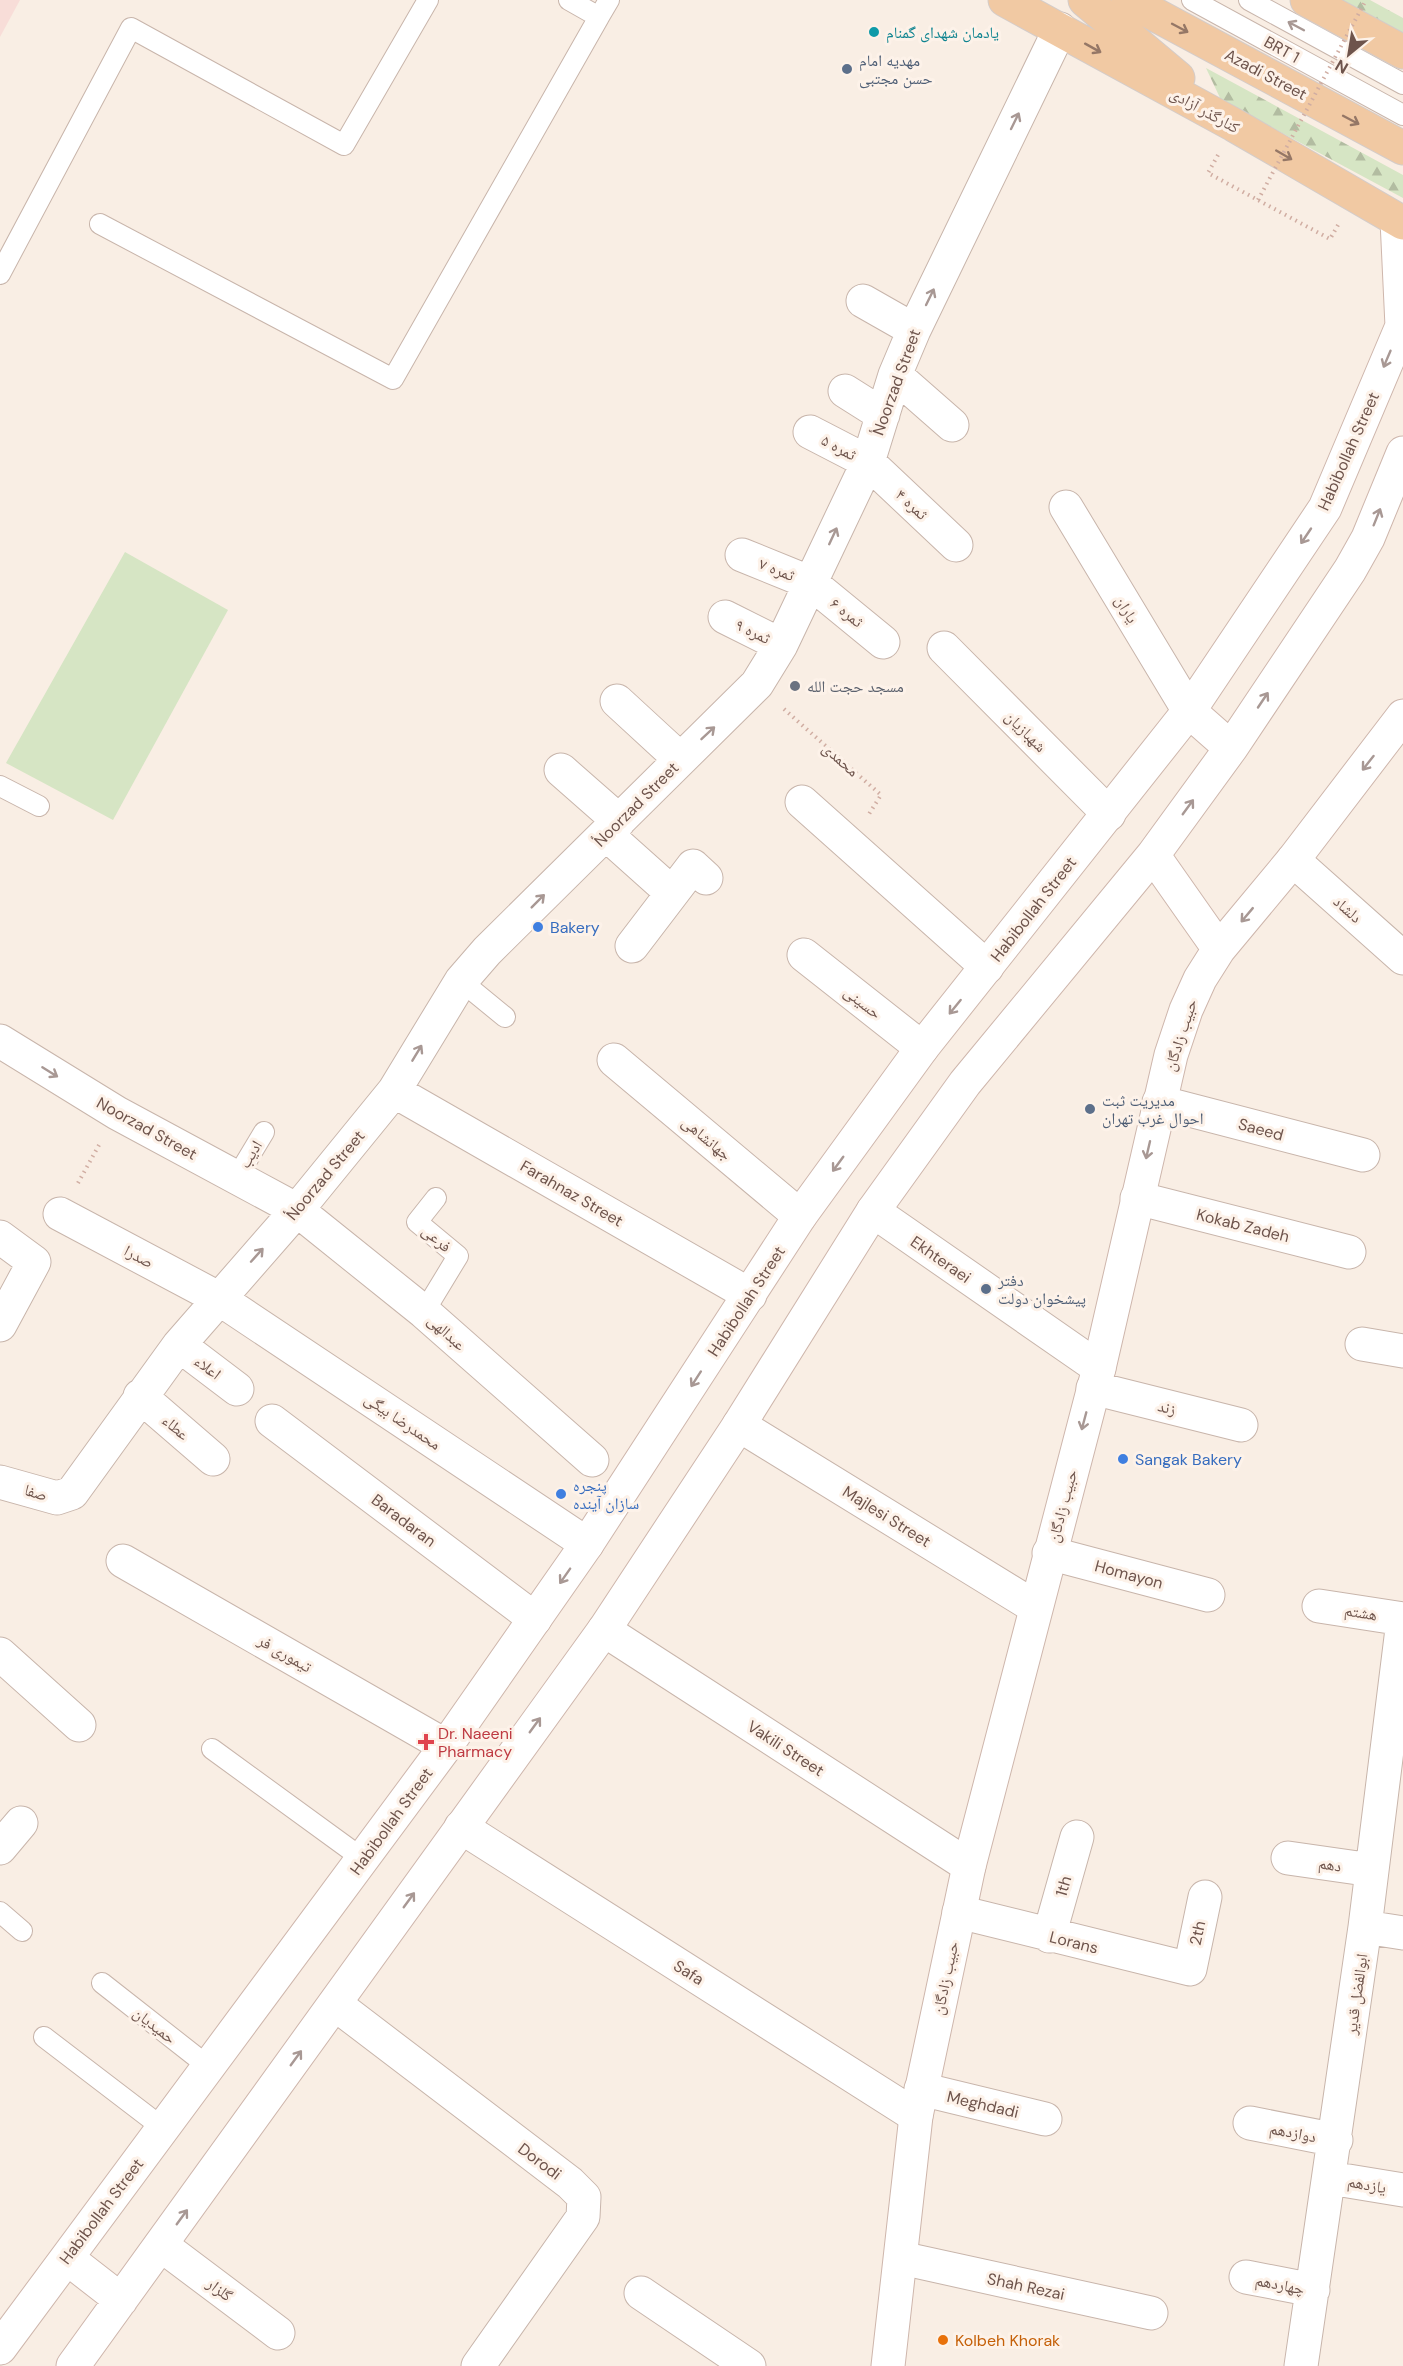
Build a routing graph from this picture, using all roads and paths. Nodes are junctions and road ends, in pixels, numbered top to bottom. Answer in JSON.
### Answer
{"nodes":[{"id":1,"x":428,"y":0,"type":"edge"},
{"id":2,"x":569,"y":0,"type":"edge"},
{"id":3,"x":1005,"y":0,"type":"edge"},
{"id":4,"x":1085,"y":0,"type":"edge"},
{"id":5,"x":1128,"y":0,"type":"edge"},
{"id":6,"x":1192,"y":0,"type":"edge"},
{"id":7,"x":1249,"y":0,"type":"edge"},
{"id":8,"x":1307,"y":0,"type":"edge"},
{"id":9,"x":1366,"y":0,"type":"edge"},
{"id":10,"x":604,"y":9,"type":"edge"},
{"id":11,"x":1060,"y":29,"type":"junction"},
{"id":12,"x":1403,"y":52,"type":"edge"},
{"id":13,"x":1403,"y":84,"type":"edge"},
{"id":14,"x":1403,"y":115,"type":"edge"},
{"id":15,"x":1234,"y":125,"type":"junction"},
{"id":16,"x":1403,"y":148,"type":"edge"},
{"id":17,"x":1208,"y":173,"type":"dead end"},
{"id":18,"x":1258,"y":200,"type":"junction"},
{"id":19,"x":1400,"y":221,"type":"edge"},
{"id":20,"x":100,"y":224,"type":"dead end"},
{"id":21,"x":1330,"y":239,"type":"dead end"},
{"id":22,"x":0,"y":274,"type":"edge"},
{"id":23,"x":863,"y":301,"type":"dead end"},
{"id":24,"x":1402,"y":325,"type":"edge"},
{"id":25,"x":914,"y":330,"type":"junction"},
{"id":26,"x":895,"y":375,"type":"junction"},
{"id":27,"x":845,"y":391,"type":"dead end"},
{"id":28,"x":883,"y":415,"type":"junction"},
{"id":29,"x":952,"y":425,"type":"dead end"},
{"id":30,"x":810,"y":432,"type":"dead end"},
{"id":31,"x":1403,"y":453,"type":"edge"},
{"id":32,"x":868,"y":462,"type":"junction"},
{"id":33,"x":1066,"y":507,"type":"dead end"},
{"id":34,"x":956,"y":545,"type":"dead end"},
{"id":35,"x":742,"y":555,"type":"dead end"},
{"id":36,"x":811,"y":583,"type":"junction"},
{"id":37,"x":725,"y":618,"type":"dead end"},
{"id":38,"x":883,"y":642,"type":"dead end"},
{"id":39,"x":781,"y":645,"type":"junction"},
{"id":40,"x":944,"y":648,"type":"dead end"},
{"id":41,"x":757,"y":684,"type":"junction"},
{"id":42,"x":617,"y":701,"type":"dead end"},
{"id":43,"x":1189,"y":711,"type":"junction"},
{"id":44,"x":1403,"y":716,"type":"edge"},
{"id":45,"x":1231,"y":748,"type":"junction"},
{"id":46,"x":680,"y":759,"type":"junction"},
{"id":47,"x":561,"y":770,"type":"dead end"},
{"id":48,"x":0,"y":786,"type":"edge"},
{"id":49,"x":802,"y":802,"type":"dead end"},
{"id":50,"x":39,"y":806,"type":"dead end"},
{"id":51,"x":1109,"y":814,"type":"junction"},
{"id":52,"x":613,"y":827,"type":"junction"},
{"id":53,"x":850,"y":845,"type":"junction"},
{"id":54,"x":1153,"y":855,"type":"junction"},
{"id":55,"x":1293,"y":860,"type":"junction"},
{"id":56,"x":706,"y":878,"type":"dead end"},
{"id":57,"x":672,"y":893,"type":"junction"},
{"id":58,"x":632,"y":946,"type":"dead end"},
{"id":59,"x":1219,"y":949,"type":"junction"},
{"id":60,"x":804,"y":956,"type":"dead end"},
{"id":61,"x":1403,"y":958,"type":"edge"},
{"id":62,"x":987,"y":967,"type":"junction"},
{"id":63,"x":460,"y":981,"type":"junction"},
{"id":64,"x":505,"y":1017,"type":"dead end"},
{"id":65,"x":0,"y":1041,"type":"edge"},
{"id":66,"x":922,"y":1048,"type":"junction"},
{"id":67,"x":614,"y":1060,"type":"dead end"},
{"id":68,"x":394,"y":1091,"type":"junction"},
{"id":69,"x":1159,"y":1102,"type":"junction"},
{"id":70,"x":264,"y":1131,"type":"dead end"},
{"id":71,"x":1363,"y":1155,"type":"dead end"},
{"id":72,"x":237,"y":1177,"type":"junction"},
{"id":73,"x":436,"y":1198,"type":"dead end"},
{"id":74,"x":1137,"y":1198,"type":"junction"},
{"id":75,"x":297,"y":1210,"type":"junction"},
{"id":76,"x":873,"y":1211,"type":"junction"},
{"id":77,"x":60,"y":1214,"type":"dead end"},
{"id":78,"x":800,"y":1216,"type":"junction"},
{"id":79,"x":0,"y":1237,"type":"edge"},
{"id":80,"x":1349,"y":1252,"type":"dead end"},
{"id":81,"x":750,"y":1295,"type":"junction"},
{"id":82,"x":218,"y":1298,"type":"junction"},
{"id":83,"x":424,"y":1312,"type":"junction"},
{"id":84,"x":0,"y":1325,"type":"edge"},
{"id":85,"x":1362,"y":1344,"type":"dead end"},
{"id":86,"x":179,"y":1345,"type":"junction"},
{"id":87,"x":1403,"y":1351,"type":"edge"},
{"id":88,"x":1096,"y":1378,"type":"junction"},
{"id":89,"x":237,"y":1389,"type":"dead end"},
{"id":90,"x":140,"y":1396,"type":"junction"},
{"id":91,"x":272,"y":1421,"type":"dead end"},
{"id":92,"x":739,"y":1425,"type":"junction"},
{"id":93,"x":1241,"y":1425,"type":"dead end"},
{"id":94,"x":213,"y":1459,"type":"dead end"},
{"id":95,"x":592,"y":1460,"type":"dead end"},
{"id":96,"x":0,"y":1482,"type":"edge"},
{"id":97,"x":72,"y":1492,"type":"joint"},
{"id":98,"x":587,"y":1544,"type":"junction"},
{"id":99,"x":1049,"y":1553,"type":"junction"},
{"id":100,"x":123,"y":1561,"type":"dead end"},
{"id":101,"x":1208,"y":1594,"type":"dead end"},
{"id":102,"x":1320,"y":1606,"type":"dead end"},
{"id":103,"x":1035,"y":1607,"type":"junction"},
{"id":104,"x":535,"y":1619,"type":"junction"},
{"id":105,"x":1403,"y":1620,"type":"edge"},
{"id":106,"x":604,"y":1630,"type":"junction"},
{"id":107,"x":0,"y":1654,"type":"edge"},
{"id":108,"x":1401,"y":1662,"type":"edge"},
{"id":109,"x":79,"y":1725,"type":"dead end"},
{"id":110,"x":446,"y":1746,"type":"junction"},
{"id":111,"x":212,"y":1749,"type":"dead end"},
{"id":112,"x":21,"y":1823,"type":"dead end"},
{"id":113,"x":461,"y":1827,"type":"junction"},
{"id":114,"x":1077,"y":1837,"type":"dead end"},
{"id":115,"x":0,"y":1848,"type":"edge"},
{"id":116,"x":1288,"y":1858,"type":"dead end"},
{"id":117,"x":363,"y":1859,"type":"junction"},
{"id":118,"x":969,"y":1866,"type":"junction"},
{"id":119,"x":1372,"y":1870,"type":"junction"},
{"id":120,"x":1205,"y":1897,"type":"dead end"},
{"id":121,"x":0,"y":1912,"type":"edge"},
{"id":122,"x":959,"y":1912,"type":"junction"},
{"id":123,"x":1365,"y":1927,"type":"junction"},
{"id":124,"x":22,"y":1931,"type":"dead end"},
{"id":125,"x":1403,"y":1933,"type":"edge"},
{"id":126,"x":1049,"y":1936,"type":"junction"},
{"id":127,"x":1190,"y":1969,"type":"joint"},
{"id":128,"x":102,"y":1983,"type":"dead end"},
{"id":129,"x":335,"y":2004,"type":"junction"},
{"id":130,"x":45,"y":2037,"type":"dead end"},
{"id":131,"x":209,"y":2067,"type":"junction"},
{"id":132,"x":918,"y":2102,"type":"junction"},
{"id":133,"x":1045,"y":2119,"type":"dead end"},
{"id":134,"x":1250,"y":2123,"type":"dead end"},
{"id":135,"x":163,"y":2128,"type":"junction"},
{"id":136,"x":1336,"y":2140,"type":"junction"},
{"id":137,"x":1330,"y":2178,"type":"junction"},
{"id":138,"x":1403,"y":2190,"type":"edge"},
{"id":139,"x":161,"y":2246,"type":"junction"},
{"id":140,"x":67,"y":2258,"type":"junction"},
{"id":141,"x":901,"y":2258,"type":"junction"},
{"id":142,"x":1246,"y":2277,"type":"dead end"},
{"id":143,"x":1314,"y":2290,"type":"junction"},
{"id":144,"x":641,"y":2293,"type":"dead end"},
{"id":145,"x":122,"y":2300,"type":"junction"},
{"id":146,"x":1151,"y":2313,"type":"dead end"},
{"id":147,"x":278,"y":2333,"type":"dead end"},
{"id":148,"x":0,"y":2348,"type":"edge"},
{"id":149,"x":74,"y":2366,"type":"edge"},
{"id":150,"x":478,"y":2366,"type":"edge"},
{"id":151,"x":749,"y":2366,"type":"edge"},
{"id":152,"x":888,"y":2366,"type":"edge"},
{"id":153,"x":1301,"y":2366,"type":"edge"}],
"edges":[{"from":1,"to":22,"type":"lane"},
{"from":2,"to":10,"type":"lane"},
{"from":3,"to":11,"type":"main road","name":"کنارگذر آزادی"},
{"from":4,"to":15,"type":"main road"},
{"from":5,"to":16,"type":"main road","name":"Azadi Street","one_way":true},
{"from":6,"to":14,"type":"lane","name":"BRT 1"},
{"from":13,"to":7,"type":"lane","name":"BRT 1","one_way":true},
{"from":8,"to":12,"type":"main road"},
{"from":9,"to":18,"type":"path","bridge":true},
{"from":10,"to":20,"type":"lane"},
{"from":11,"to":15,"type":"main road","name":"کنارگذر آزادی","one_way":true},
{"from":25,"to":11,"type":"street","name":"ٔNoorzad Street","one_way":true},
{"from":15,"to":19,"type":"main road","name":"کنارگذر آزادی","one_way":true},
{"from":17,"to":18,"type":"path"},
{"from":18,"to":21,"type":"path"},
{"from":19,"to":24,"type":"street","name":"Habibollah Street"},
{"from":23,"to":25,"type":"street"},
{"from":24,"to":43,"type":"street","name":"Habibollah Street","one_way":true},
{"from":25,"to":26,"type":"street","name":"ٔNoorzad Street"},
{"from":26,"to":28,"type":"street","name":"ٔNoorzad Street"},
{"from":26,"to":29,"type":"street"},
{"from":27,"to":28,"type":"street"},
{"from":28,"to":32,"type":"street","name":"ٔNoorzad Street"},
{"from":30,"to":32,"type":"street","name":"ثمره ۵"},
{"from":45,"to":31,"type":"street","one_way":true},
{"from":32,"to":34,"type":"street","name":"ثمره ۴"},
{"from":36,"to":32,"type":"street","name":"ٔNoorzad Street","one_way":true},
{"from":33,"to":43,"type":"street","name":"یاران"},
{"from":35,"to":36,"type":"street","name":"ثمره ۷"},
{"from":36,"to":38,"type":"street","name":"ثمره ۶"},
{"from":36,"to":39,"type":"street","name":"ٔNoorzad Street"},
{"from":37,"to":39,"type":"street","name":"ثمره ۹"},
{"from":39,"to":41,"type":"street","name":"ٔNoorzad Street"},
{"from":40,"to":51,"type":"street","name":"شهبازیان"},
{"from":46,"to":41,"type":"street","name":"ٔNoorzad Street","one_way":true},
{"from":41,"to":53,"type":"path","name":"محمدی"},
{"from":42,"to":46,"type":"street"},
{"from":43,"to":45,"type":"street","name":"یاران"},
{"from":43,"to":51,"type":"street","name":"Habibollah Street"},
{"from":44,"to":55,"type":"street","name":"حبیب زادگان","one_way":true},
{"from":54,"to":45,"type":"street","one_way":true},
{"from":46,"to":52,"type":"street","name":"ٔNoorzad Street"},
{"from":47,"to":52,"type":"street"},
{"from":48,"to":50,"type":"lane"},
{"from":49,"to":53,"type":"street"},
{"from":51,"to":62,"type":"street","name":"Habibollah Street"},
{"from":52,"to":57,"type":"street"},
{"from":63,"to":52,"type":"street","name":"ٔNoorzad Street","one_way":true},
{"from":53,"to":62,"type":"street"},
{"from":54,"to":59,"type":"street"},
{"from":54,"to":76,"type":"street"},
{"from":55,"to":59,"type":"street","name":"حبیب زادگان","one_way":true},
{"from":55,"to":61,"type":"street","name":"دلشاد"},
{"from":56,"to":57,"type":"street"},
{"from":57,"to":58,"type":"street"},
{"from":59,"to":69,"type":"street","name":"حبیب زادگان"},
{"from":60,"to":66,"type":"street","name":"حسینی"},
{"from":62,"to":66,"type":"street","name":"Habibollah Street","one_way":true},
{"from":63,"to":64,"type":"lane"},
{"from":68,"to":63,"type":"street","name":"ٔNoorzad Street","one_way":true},
{"from":65,"to":72,"type":"street","name":"Noorzad Street","one_way":true},
{"from":66,"to":78,"type":"street","name":"Habibollah Street","one_way":true},
{"from":67,"to":78,"type":"street","name":"جهانشاهی"},
{"from":68,"to":75,"type":"street","name":"ٔNoorzad Street"},
{"from":68,"to":81,"type":"street","name":"Farahnaz Street"},
{"from":69,"to":71,"type":"street","name":"Saeed"},
{"from":69,"to":74,"type":"street","name":"حبیب زادگان","one_way":true},
{"from":70,"to":72,"type":"lane","name":"ادیب"},
{"from":72,"to":75,"type":"street","name":"Noorzad Street"},
{"from":73,"to":83,"type":"lane","name":"فرعی"},
{"from":74,"to":80,"type":"street","name":"Kokab Zadeh"},
{"from":74,"to":88,"type":"street","name":"حبیب زادگان"},
{"from":82,"to":75,"type":"street","name":"ٔNoorzad Street","one_way":true},
{"from":75,"to":83,"type":"street","name":"عبدالهی"},
{"from":76,"to":88,"type":"street","name":"Ekhteraei"},
{"from":76,"to":92,"type":"street"},
{"from":77,"to":82,"type":"street","name":"صدرا"},
{"from":78,"to":81,"type":"street","name":"Habibollah Street"},
{"from":79,"to":84,"type":"street"},
{"from":81,"to":98,"type":"street","name":"Habibollah Street","one_way":true},
{"from":82,"to":86,"type":"street","name":"ٔNoorzad Street"},
{"from":82,"to":98,"type":"street","name":"محمدرضا بیگی"},
{"from":83,"to":95,"type":"street","name":"عبدالهی"},
{"from":85,"to":87,"type":"street"},
{"from":86,"to":89,"type":"street","name":"اعلاء"},
{"from":86,"to":90,"type":"street","name":"ٔNoorzad Street"},
{"from":88,"to":93,"type":"street","name":"زند"},
{"from":88,"to":99,"type":"street","name":"حبیب زادگان","one_way":true},
{"from":90,"to":94,"type":"street","name":"عطاء"},
{"from":90,"to":97,"type":"street","name":"ٔNoorzad Street"},
{"from":91,"to":104,"type":"street","name":"Baradaran"},
{"from":92,"to":103,"type":"street","name":"Majlesi Street"},
{"from":92,"to":106,"type":"street"},
{"from":96,"to":97,"type":"street","name":"صفا"},
{"from":98,"to":104,"type":"street","name":"Habibollah Street","one_way":true},
{"from":99,"to":101,"type":"street","name":"Homayon"},
{"from":99,"to":103,"type":"street","name":"حبیب زادگان"},
{"from":100,"to":110,"type":"street","name":"تیموری فر"},
{"from":102,"to":105,"type":"street","name":"هشتم"},
{"from":103,"to":118,"type":"street","name":"حبیب زادگان"},
{"from":104,"to":110,"type":"street","name":"Habibollah Street"},
{"from":105,"to":108,"type":"street","name":"ابوالفضل قدیر"},
{"from":113,"to":106,"type":"street","one_way":true},
{"from":106,"to":118,"type":"street","name":"Vakili Street"},
{"from":107,"to":109,"type":"street"},
{"from":108,"to":119,"type":"street","name":"ابوالفضل قدیر"},
{"from":110,"to":117,"type":"street","name":"Habibollah Street"},
{"from":111,"to":117,"type":"lane"},
{"from":112,"to":115,"type":"street"},
{"from":129,"to":113,"type":"street","one_way":true},
{"from":113,"to":132,"type":"street","name":"Safa"},
{"from":114,"to":126,"type":"street","name":"1th"},
{"from":116,"to":119,"type":"street","name":"دهم"},
{"from":117,"to":131,"type":"street","name":"Habibollah Street"},
{"from":118,"to":122,"type":"street","name":"حبیب زادگان"},
{"from":119,"to":123,"type":"street","name":"ابوالفضل قدیر"},
{"from":120,"to":127,"type":"street","name":"2th"},
{"from":121,"to":124,"type":"lane"},
{"from":122,"to":126,"type":"street","name":"Lorans"},
{"from":122,"to":132,"type":"street","name":"حبیب زادگان"},
{"from":123,"to":125,"type":"street"},
{"from":123,"to":136,"type":"street","name":"ابوالفضل قدیر"},
{"from":126,"to":127,"type":"street","name":"Lorans"},
{"from":128,"to":131,"type":"lane","name":"حمیدیان"},
{"from":139,"to":129,"type":"street","one_way":true},
{"from":129,"to":150,"type":"street","name":"Dorodi"},
{"from":130,"to":135,"type":"lane"},
{"from":131,"to":135,"type":"street","name":"Habibollah Street"},
{"from":132,"to":133,"type":"street","name":"Meghdadi"},
{"from":132,"to":141,"type":"street","name":"حبیب زادگان"},
{"from":134,"to":136,"type":"street","name":"دوازدهم"},
{"from":135,"to":140,"type":"street","name":"Habibollah Street"},
{"from":136,"to":137,"type":"street","name":"ابوالفضل قدیر"},
{"from":137,"to":138,"type":"street","name":"یازدهم"},
{"from":137,"to":143,"type":"street","name":"ابوالفضل قدیر"},
{"from":139,"to":145,"type":"street"},
{"from":139,"to":147,"type":"street","name":"گلزار"},
{"from":140,"to":145,"type":"street"},
{"from":140,"to":148,"type":"street","name":"Habibollah Street"},
{"from":141,"to":146,"type":"street","name":"Shah Rezai"},
{"from":141,"to":152,"type":"street","name":"حبیب زادگان"},
{"from":142,"to":143,"type":"street","name":"چهاردهم"},
{"from":143,"to":153,"type":"street","name":"ابوالفضل قدیر"},
{"from":144,"to":151,"type":"street"},
{"from":145,"to":149,"type":"street"}]}
